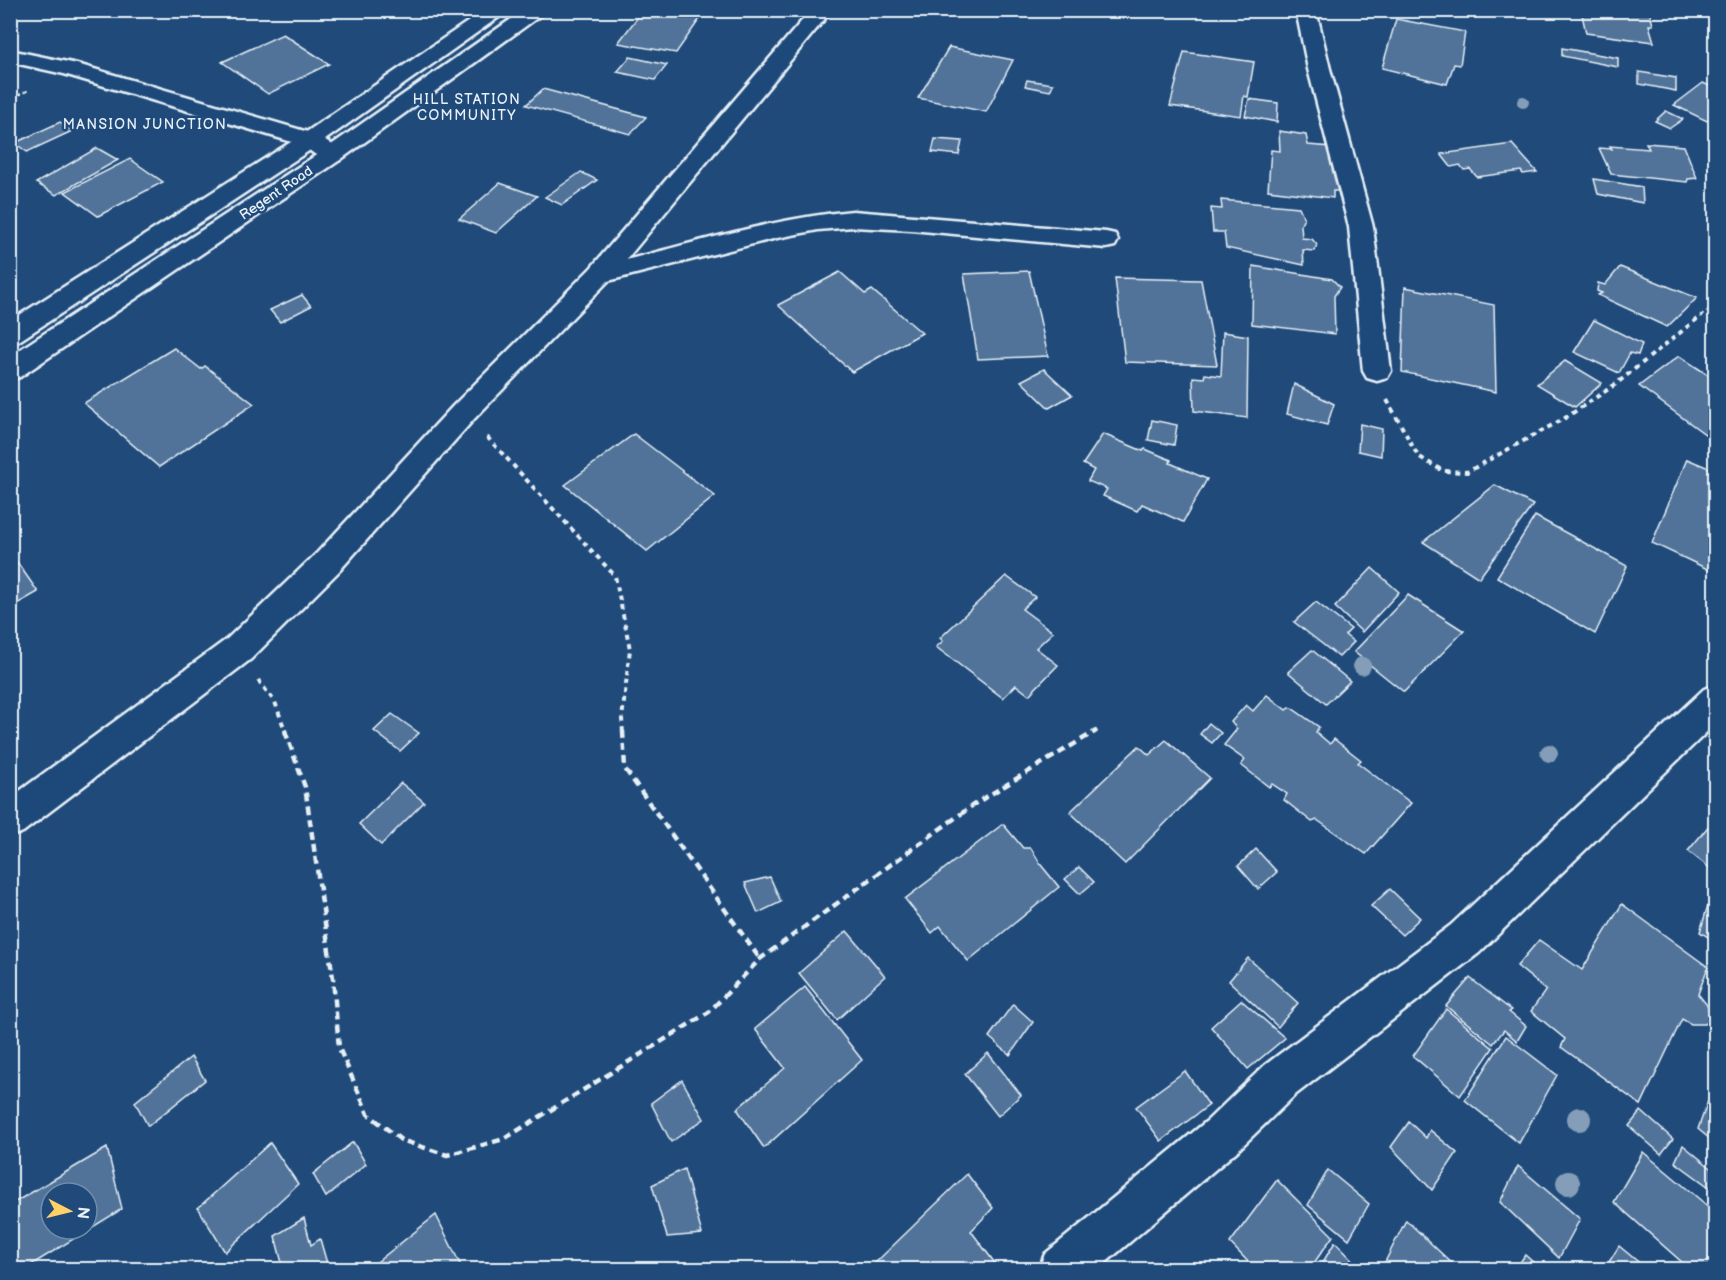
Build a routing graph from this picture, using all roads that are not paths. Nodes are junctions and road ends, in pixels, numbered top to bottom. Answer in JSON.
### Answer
{"nodes":[{"id":1,"x":499,"y":10,"type":"edge"},
{"id":2,"x":538,"y":10,"type":"edge"},
{"id":3,"x":822,"y":10,"type":"edge"},
{"id":4,"x":1306,"y":10,"type":"edge"},
{"id":5,"x":10,"y":56,"type":"edge"},
{"id":6,"x":310,"y":140,"type":"junction"},
{"id":7,"x":333,"y":155,"type":"junction"},
{"id":8,"x":1106,"y":240,"type":"dead end"},
{"id":9,"x":599,"y":274,"type":"junction"},
{"id":10,"x":10,"y":334,"type":"edge"},
{"id":11,"x":10,"y":370,"type":"edge"},
{"id":12,"x":1377,"y":371,"type":"road end"},
{"id":13,"x":1716,"y":700,"type":"edge"},
{"id":14,"x":10,"y":820,"type":"edge"},
{"id":15,"x":1061,"y":1269,"type":"edge"}],
"edges":[{"from":1,"to":6,"type":"street","name":"Regent Road"},
{"from":2,"to":7,"type":"street","name":"Regent Road"},
{"from":3,"to":9,"type":"street"},
{"from":4,"to":12,"type":"street"},
{"from":5,"to":6,"type":"street"},
{"from":6,"to":7,"type":"street"},
{"from":6,"to":10,"type":"street","name":"Regent Road"},
{"from":7,"to":11,"type":"street","name":"Regent Road"},
{"from":8,"to":9,"type":"street"},
{"from":9,"to":14,"type":"street"},
{"from":13,"to":15,"type":"street"}]}
